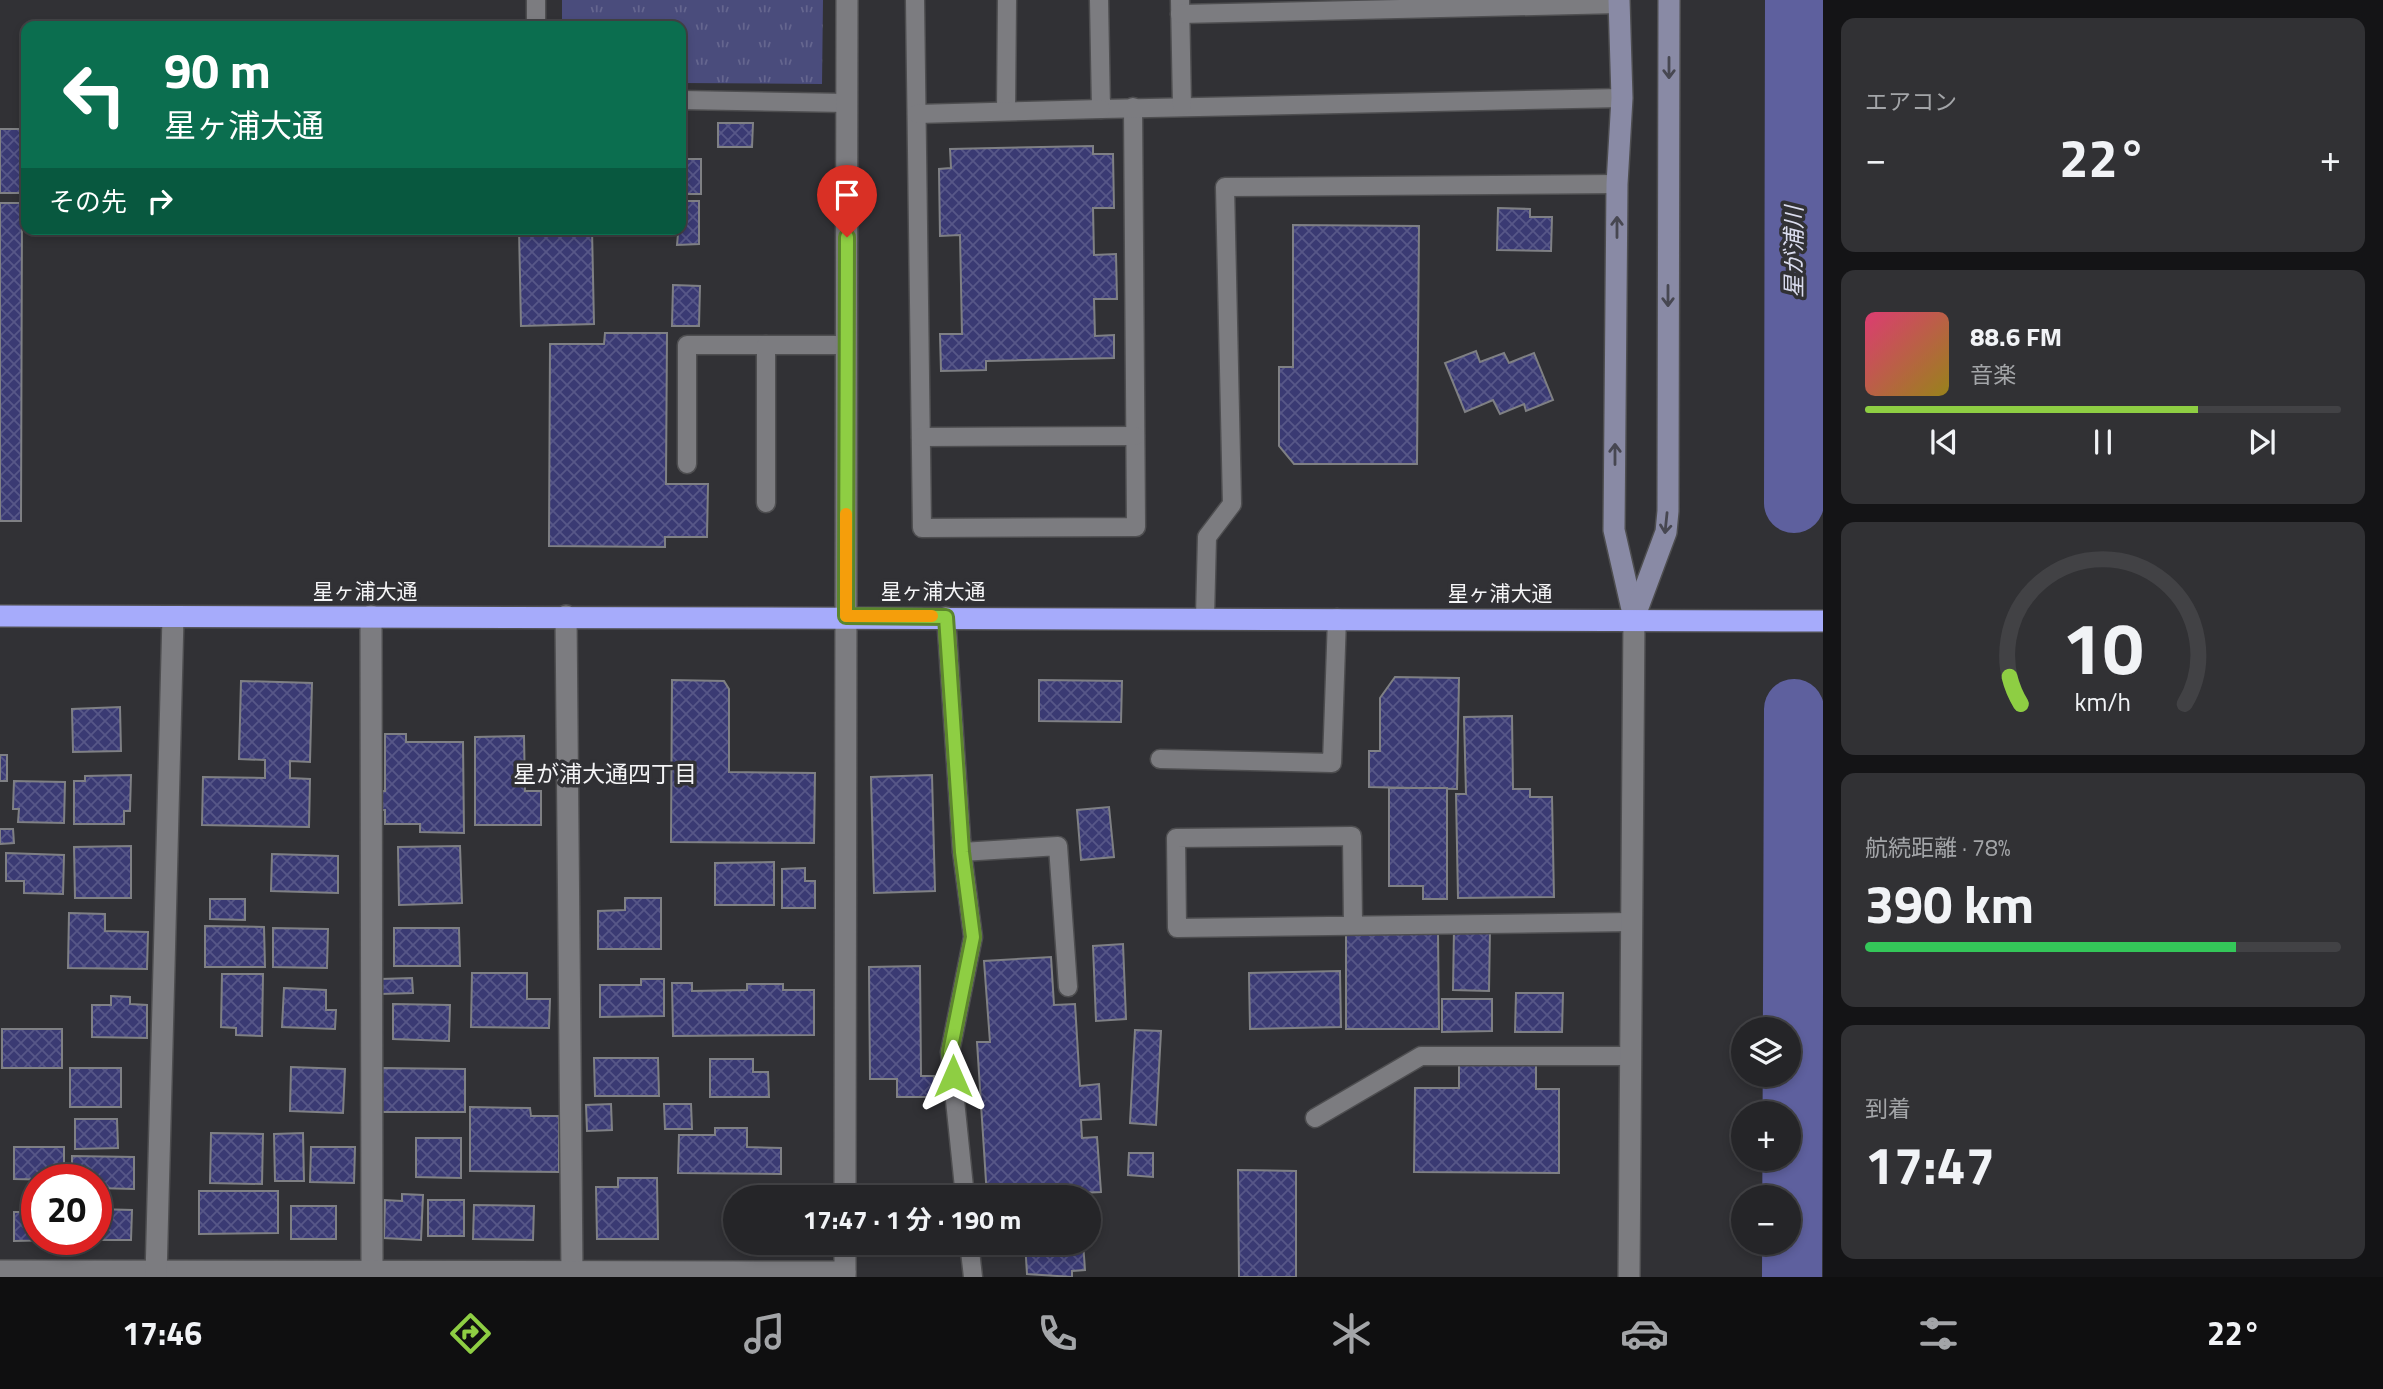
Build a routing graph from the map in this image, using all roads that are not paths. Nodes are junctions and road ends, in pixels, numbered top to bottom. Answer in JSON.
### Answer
{"nodes":[{"id":1,"x":536,"y":0,"type":"edge"},
{"id":2,"x":847,"y":0,"type":"edge"},
{"id":3,"x":915,"y":0,"type":"edge"},
{"id":4,"x":1007,"y":0,"type":"edge"},
{"id":5,"x":1099,"y":0,"type":"edge"},
{"id":6,"x":1669,"y":0,"type":"edge"},
{"id":7,"x":1619,"y":2,"type":"edge"},
{"id":8,"x":1180,"y":7,"type":"edge"},
{"id":9,"x":536,"y":21,"type":"edge"},
{"id":10,"x":1622,"y":98,"type":"junction"},
{"id":11,"x":686,"y":100,"type":"edge"},
{"id":12,"x":846,"y":103,"type":"junction"},
{"id":13,"x":1182,"y":106,"type":"junction"},
{"id":14,"x":1133,"y":107,"type":"junction"},
{"id":15,"x":1101,"y":109,"type":"junction"},
{"id":16,"x":1006,"y":111,"type":"junction"},
{"id":17,"x":917,"y":114,"type":"junction"},
{"id":18,"x":1617,"y":184,"type":"junction"},
{"id":19,"x":765,"y":345,"type":"junction"},
{"id":20,"x":847,"y":345,"type":"junction"},
{"id":21,"x":1135,"y":436,"type":"junction"},
{"id":22,"x":921,"y":438,"type":"junction"},
{"id":23,"x":687,"y":464,"type":"dead end"},
{"id":24,"x":766,"y":503,"type":"dead end"},
{"id":25,"x":0,"y":616,"type":"edge"},
{"id":26,"x":371,"y":616,"type":"junction"},
{"id":27,"x":565,"y":616,"type":"junction"},
{"id":28,"x":846,"y":616,"type":"junction"},
{"id":29,"x":173,"y":617,"type":"junction"},
{"id":30,"x":946,"y":617,"type":"junction"},
{"id":31,"x":1205,"y":617,"type":"junction"},
{"id":32,"x":1338,"y":618,"type":"junction"},
{"id":33,"x":1634,"y":618,"type":"junction"},
{"id":34,"x":1823,"y":621,"type":"edge"},
{"id":35,"x":1160,"y":759,"type":"dead end"},
{"id":36,"x":962,"y":852,"type":"junction"},
{"id":37,"x":1632,"y":922,"type":"junction"},
{"id":38,"x":1353,"y":925,"type":"junction"},
{"id":39,"x":1068,"y":987,"type":"dead end"},
{"id":40,"x":1630,"y":1056,"type":"junction"},
{"id":41,"x":1315,"y":1118,"type":"dead end"},
{"id":42,"x":845,"y":1185,"type":"edge"},
{"id":43,"x":964,"y":1185,"type":"edge"},
{"id":44,"x":845,"y":1255,"type":"edge"},
{"id":45,"x":970,"y":1255,"type":"edge"},
{"id":46,"x":0,"y":1271,"type":"edge"},
{"id":47,"x":372,"y":1271,"type":"junction"},
{"id":48,"x":572,"y":1272,"type":"junction"},
{"id":49,"x":156,"y":1274,"type":"edge"},
{"id":50,"x":845,"y":1275,"type":"edge"},
{"id":51,"x":973,"y":1277,"type":"edge"},
{"id":52,"x":1629,"y":1277,"type":"edge"}],
"edges":[{"from":1,"to":9,"type":"lane"},
{"from":2,"to":12,"type":"street"},
{"from":3,"to":17,"type":"lane"},
{"from":4,"to":16,"type":"lane"},
{"from":5,"to":15,"type":"lane"},
{"from":6,"to":33,"type":"street","one_way":true},
{"from":7,"to":8,"type":"lane"},
{"from":7,"to":10,"type":"street"},
{"from":8,"to":13,"type":"lane"},
{"from":10,"to":13,"type":"lane"},
{"from":10,"to":18,"type":"street"},
{"from":11,"to":12,"type":"lane"},
{"from":12,"to":20,"type":"street"},
{"from":13,"to":14,"type":"lane"},
{"from":14,"to":15,"type":"lane"},
{"from":14,"to":21,"type":"lane"},
{"from":15,"to":16,"type":"lane"},
{"from":16,"to":17,"type":"lane"},
{"from":17,"to":22,"type":"lane"},
{"from":18,"to":31,"type":"lane"},
{"from":33,"to":18,"type":"street","one_way":true},
{"from":19,"to":20,"type":"lane"},
{"from":19,"to":23,"type":"lane"},
{"from":19,"to":24,"type":"lane"},
{"from":20,"to":28,"type":"street"},
{"from":21,"to":22,"type":"lane"},
{"from":21,"to":22,"type":"lane"},
{"from":25,"to":29,"type":"highway","name":"星ヶ浦大通"},
{"from":26,"to":27,"type":"highway","name":"星ヶ浦大通"},
{"from":26,"to":29,"type":"highway","name":"星ヶ浦大通"},
{"from":26,"to":47,"type":"street"},
{"from":27,"to":28,"type":"highway","name":"星ヶ浦大通"},
{"from":27,"to":48,"type":"street"},
{"from":28,"to":30,"type":"highway","name":"星ヶ浦大通"},
{"from":28,"to":42,"type":"street"},
{"from":29,"to":49,"type":"street"},
{"from":30,"to":31,"type":"highway","name":"星ヶ浦大通"},
{"from":30,"to":36,"type":"lane"},
{"from":31,"to":32,"type":"highway","name":"星ヶ浦大通"},
{"from":32,"to":33,"type":"highway","name":"星ヶ浦大通"},
{"from":32,"to":35,"type":"lane"},
{"from":33,"to":34,"type":"highway","name":"星ヶ浦大通"},
{"from":33,"to":37,"type":"street"},
{"from":36,"to":39,"type":"lane"},
{"from":36,"to":43,"type":"lane"},
{"from":37,"to":38,"type":"lane"},
{"from":37,"to":40,"type":"street"},
{"from":38,"to":38,"type":"lane"},
{"from":40,"to":41,"type":"lane"},
{"from":40,"to":52,"type":"street"},
{"from":44,"to":50,"type":"street"},
{"from":45,"to":51,"type":"lane"},
{"from":46,"to":49,"type":"street"},
{"from":47,"to":48,"type":"street"},
{"from":47,"to":49,"type":"street"},
{"from":48,"to":50,"type":"street"}]}
